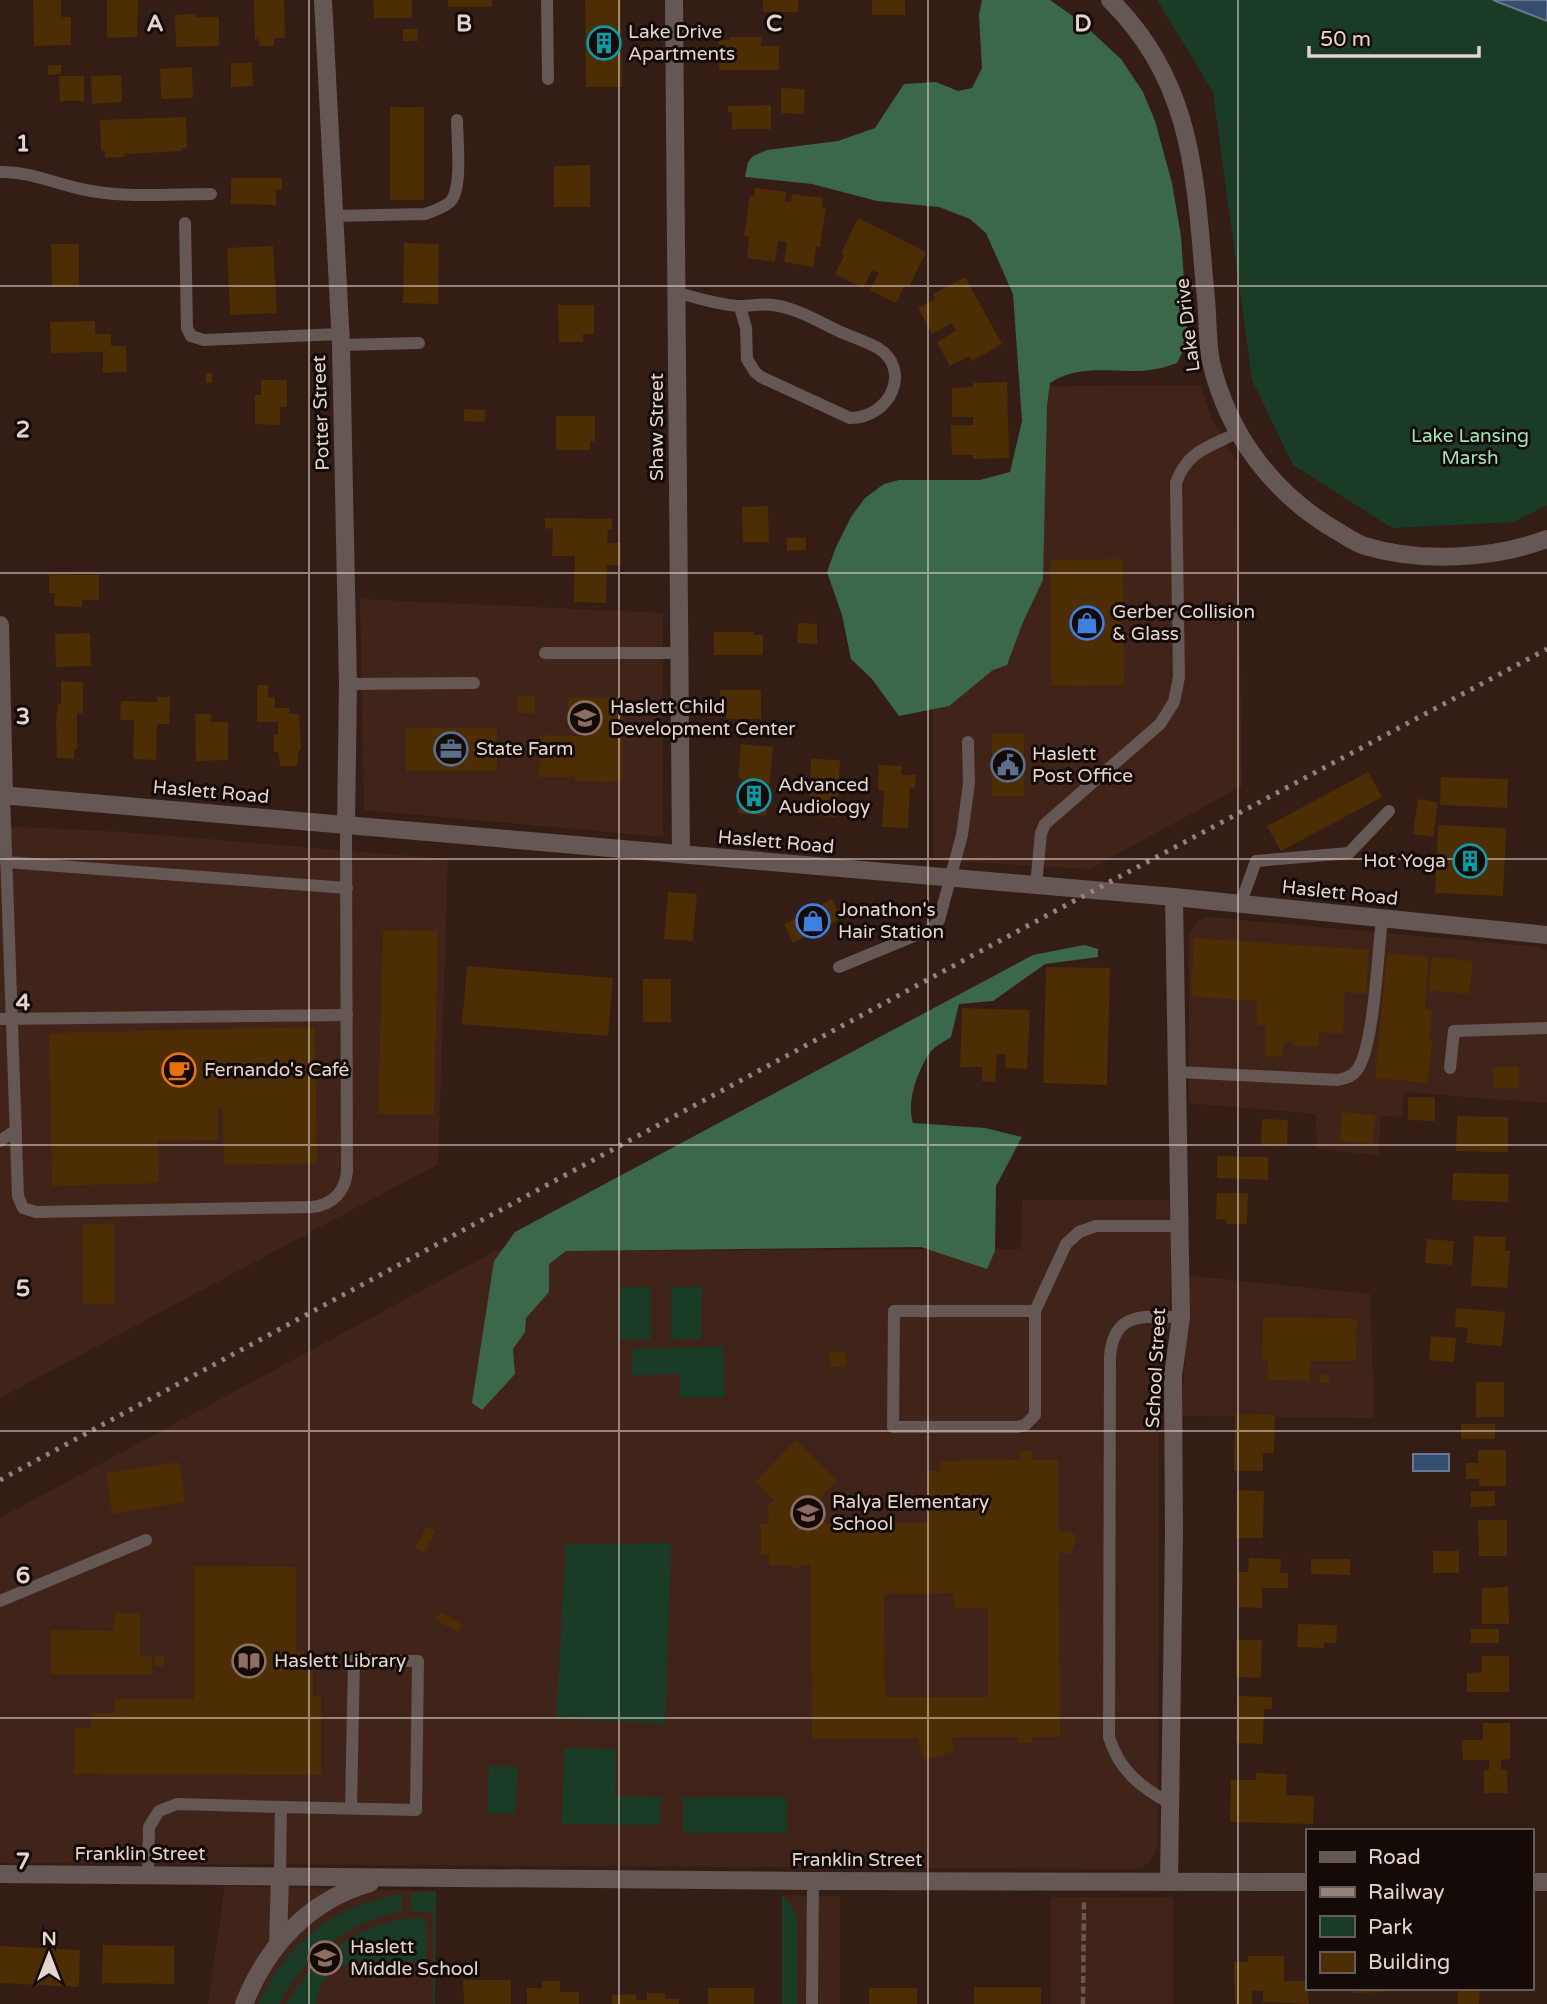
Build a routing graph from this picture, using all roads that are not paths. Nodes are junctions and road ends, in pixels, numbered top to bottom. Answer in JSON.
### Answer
{"nodes":[{"id":1,"x":323,"y":0,"type":"edge"},
{"id":2,"x":547,"y":0,"type":"edge"},
{"id":3,"x":674,"y":0,"type":"edge"},
{"id":4,"x":1110,"y":0,"type":"edge"},
{"id":5,"x":548,"y":79,"type":"dead end"},
{"id":6,"x":457,"y":120,"type":"dead end"},
{"id":7,"x":0,"y":172,"type":"edge"},
{"id":8,"x":211,"y":194,"type":"dead end"},
{"id":9,"x":334,"y":216,"type":"junction"},
{"id":10,"x":185,"y":223,"type":"dead end"},
{"id":11,"x":677,"y":293,"type":"junction"},
{"id":12,"x":740,"y":307,"type":"junction"},
{"id":13,"x":340,"y":340,"type":"junction"},
{"id":14,"x":419,"y":343,"type":"dead end"},
{"id":15,"x":1237,"y":433,"type":"junction"},
{"id":16,"x":1547,"y":539,"type":"edge"},
{"id":17,"x":0,"y":625,"type":"edge"},
{"id":18,"x":545,"y":653,"type":"dead end"},
{"id":19,"x":680,"y":653,"type":"junction"},
{"id":20,"x":474,"y":683,"type":"dead end"},
{"id":21,"x":348,"y":684,"type":"junction"},
{"id":22,"x":1,"y":709,"type":"edge"},
{"id":23,"x":968,"y":742,"type":"dead end"},
{"id":24,"x":2,"y":795,"type":"edge"},
{"id":25,"x":1389,"y":811,"type":"dead end"},
{"id":26,"x":346,"y":825,"type":"junction"},
{"id":27,"x":681,"y":855,"type":"junction"},
{"id":28,"x":6,"y":862,"type":"junction"},
{"id":29,"x":950,"y":878,"type":"junction"},
{"id":30,"x":1036,"y":885,"type":"junction"},
{"id":31,"x":347,"y":888,"type":"junction"},
{"id":32,"x":1174,"y":897,"type":"junction"},
{"id":33,"x":1240,"y":905,"type":"junction"},
{"id":34,"x":4,"y":914,"type":"edge"},
{"id":35,"x":1382,"y":919,"type":"junction"},
{"id":36,"x":1547,"y":934,"type":"edge"},
{"id":37,"x":839,"y":967,"type":"dead end"},
{"id":38,"x":5,"y":968,"type":"edge"},
{"id":39,"x":347,"y":1014,"type":"junction"},
{"id":40,"x":6,"y":1019,"type":"edge"},
{"id":41,"x":1547,"y":1028,"type":"edge"},
{"id":42,"x":1450,"y":1068,"type":"dead end"},
{"id":43,"x":1178,"y":1072,"type":"junction"},
{"id":44,"x":16,"y":1130,"type":"junction"},
{"id":45,"x":0,"y":1141,"type":"edge"},
{"id":46,"x":1180,"y":1226,"type":"junction"},
{"id":47,"x":1035,"y":1311,"type":"junction"},
{"id":48,"x":1181,"y":1317,"type":"junction"},
{"id":49,"x":146,"y":1540,"type":"dead end"},
{"id":50,"x":0,"y":1601,"type":"edge"},
{"id":51,"x":1171,"y":1804,"type":"junction"},
{"id":52,"x":281,"y":1807,"type":"junction"},
{"id":53,"x":351,"y":1808,"type":"junction"},
{"id":54,"x":0,"y":1874,"type":"edge"},
{"id":55,"x":148,"y":1875,"type":"junction"},
{"id":56,"x":280,"y":1876,"type":"junction"},
{"id":57,"x":407,"y":1878,"type":"junction"},
{"id":58,"x":813,"y":1881,"type":"junction"},
{"id":59,"x":1170,"y":1882,"type":"junction"},
{"id":60,"x":1306,"y":1882,"type":"edge"},
{"id":61,"x":278,"y":1943,"type":"junction"},
{"id":62,"x":244,"y":2004,"type":"edge"},
{"id":63,"x":812,"y":2004,"type":"edge"}],
"edges":[{"from":1,"to":9,"type":"street","name":"Potter Street"},
{"from":2,"to":5,"type":"lane"},
{"from":3,"to":11,"type":"street","name":"Shaw Street"},
{"from":4,"to":15,"type":"street","name":"Lake Drive"},
{"from":6,"to":9,"type":"lane"},
{"from":7,"to":8,"type":"lane"},
{"from":9,"to":13,"type":"street","name":"Potter Street"},
{"from":10,"to":13,"type":"lane"},
{"from":11,"to":12,"type":"lane"},
{"from":11,"to":19,"type":"street","name":"Shaw Street"},
{"from":12,"to":12,"type":"lane"},
{"from":13,"to":14,"type":"lane"},
{"from":13,"to":21,"type":"street","name":"Potter Street"},
{"from":15,"to":16,"type":"street","name":"Lake Drive"},
{"from":15,"to":30,"type":"lane"},
{"from":17,"to":22,"type":"street"},
{"from":18,"to":19,"type":"lane"},
{"from":19,"to":27,"type":"street","name":"Shaw Street"},
{"from":20,"to":21,"type":"lane"},
{"from":21,"to":26,"type":"street","name":"Potter Street"},
{"from":22,"to":24,"type":"street"},
{"from":23,"to":29,"type":"lane"},
{"from":24,"to":26,"type":"street","name":"Haslett Road"},
{"from":24,"to":28,"type":"lane"},
{"from":25,"to":33,"type":"lane"},
{"from":26,"to":27,"type":"street","name":"Haslett Road"},
{"from":26,"to":31,"type":"lane"},
{"from":27,"to":29,"type":"street","name":"Haslett Road"},
{"from":28,"to":31,"type":"lane"},
{"from":28,"to":34,"type":"lane"},
{"from":29,"to":30,"type":"street","name":"Haslett Road"},
{"from":29,"to":37,"type":"lane"},
{"from":30,"to":32,"type":"street","name":"Haslett Road"},
{"from":31,"to":39,"type":"lane"},
{"from":32,"to":33,"type":"street","name":"Haslett Road"},
{"from":32,"to":43,"type":"street","name":"School Street"},
{"from":33,"to":35,"type":"street","name":"Haslett Road"},
{"from":34,"to":38,"type":"lane"},
{"from":35,"to":36,"type":"street","name":"Haslett Road"},
{"from":35,"to":43,"type":"lane"},
{"from":38,"to":40,"type":"lane"},
{"from":39,"to":40,"type":"lane"},
{"from":39,"to":44,"type":"lane"},
{"from":40,"to":44,"type":"lane"},
{"from":41,"to":42,"type":"lane"},
{"from":43,"to":46,"type":"street","name":"School Street"},
{"from":44,"to":45,"type":"lane"},
{"from":46,"to":47,"type":"lane"},
{"from":46,"to":48,"type":"street","name":"School Street"},
{"from":47,"to":47,"type":"lane"},
{"from":48,"to":51,"type":"street","name":"School Street"},
{"from":48,"to":51,"type":"lane"},
{"from":49,"to":50,"type":"lane"},
{"from":51,"to":59,"type":"street","name":"School Street"},
{"from":52,"to":53,"type":"lane"},
{"from":52,"to":55,"type":"lane"},
{"from":52,"to":56,"type":"lane"},
{"from":53,"to":53,"type":"lane"},
{"from":54,"to":55,"type":"street","name":"Franklin Street"},
{"from":55,"to":56,"type":"street","name":"Franklin Street"},
{"from":56,"to":57,"type":"street","name":"Franklin Street"},
{"from":56,"to":61,"type":"street"},
{"from":57,"to":58,"type":"street","name":"Franklin Street"},
{"from":57,"to":61,"type":"street","name":"Franklin Street"},
{"from":58,"to":59,"type":"street","name":"Franklin Street"},
{"from":58,"to":63,"type":"lane"},
{"from":59,"to":60,"type":"street","name":"Franklin Street"},
{"from":61,"to":62,"type":"street","name":"Franklin Street"}]}
